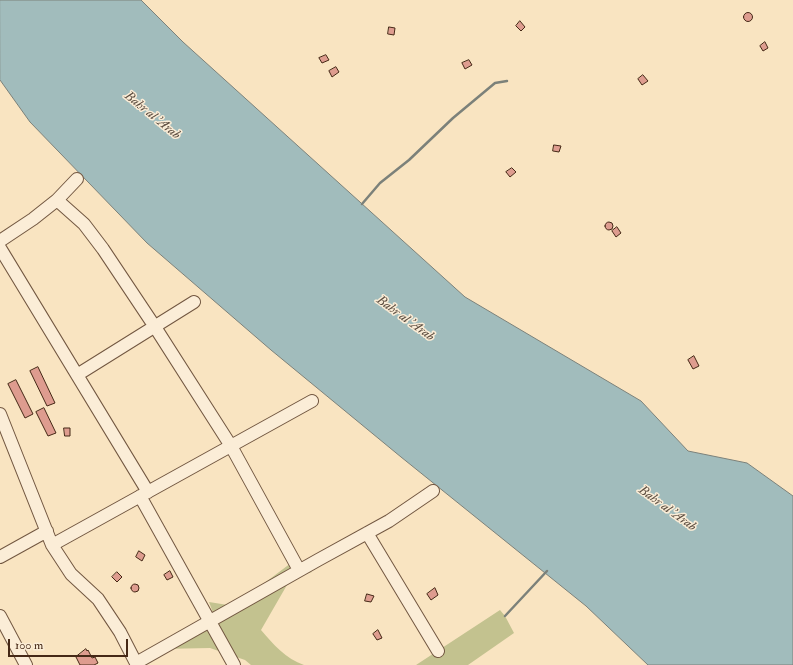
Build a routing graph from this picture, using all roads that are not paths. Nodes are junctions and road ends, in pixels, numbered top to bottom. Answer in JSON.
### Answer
{"nodes":[{"id":1,"x":77,"y":179,"type":"dead end"},
{"id":2,"x":57,"y":200,"type":"junction"},
{"id":3,"x":0,"y":241,"type":"edge"},
{"id":4,"x":0,"y":248,"type":"edge"},
{"id":5,"x":194,"y":302,"type":"dead end"},
{"id":6,"x":155,"y":327,"type":"junction"},
{"id":7,"x":77,"y":376,"type":"junction"},
{"id":8,"x":312,"y":400,"type":"dead end"},
{"id":9,"x":0,"y":414,"type":"edge"},
{"id":10,"x":230,"y":446,"type":"junction"},
{"id":11,"x":433,"y":491,"type":"dead end"},
{"id":12,"x":144,"y":494,"type":"junction"},
{"id":13,"x":47,"y":531,"type":"junction"},
{"id":14,"x":367,"y":533,"type":"junction"},
{"id":15,"x":52,"y":545,"type":"junction"},
{"id":16,"x":0,"y":557,"type":"edge"},
{"id":17,"x":299,"y":570,"type":"junction"},
{"id":18,"x":0,"y":616,"type":"edge"},
{"id":19,"x":211,"y":621,"type":"junction"},
{"id":20,"x":438,"y":651,"type":"dead end"},
{"id":21,"x":136,"y":664,"type":"edge"},
{"id":22,"x":26,"y":665,"type":"edge"},
{"id":23,"x":234,"y":665,"type":"edge"}],
"edges":[{"from":1,"to":2,"type":"street"},
{"from":2,"to":3,"type":"street"},
{"from":2,"to":6,"type":"street"},
{"from":4,"to":7,"type":"street"},
{"from":5,"to":6,"type":"street"},
{"from":6,"to":7,"type":"street"},
{"from":6,"to":10,"type":"street"},
{"from":7,"to":12,"type":"street"},
{"from":8,"to":10,"type":"street"},
{"from":9,"to":13,"type":"street"},
{"from":10,"to":12,"type":"street"},
{"from":10,"to":17,"type":"street"},
{"from":11,"to":14,"type":"street"},
{"from":12,"to":15,"type":"street"},
{"from":12,"to":19,"type":"street"},
{"from":13,"to":15,"type":"street"},
{"from":13,"to":16,"type":"street"},
{"from":14,"to":17,"type":"street"},
{"from":14,"to":20,"type":"street"},
{"from":15,"to":21,"type":"street"},
{"from":17,"to":19,"type":"street"},
{"from":18,"to":22,"type":"street"},
{"from":19,"to":21,"type":"street"},
{"from":19,"to":23,"type":"street"}]}
